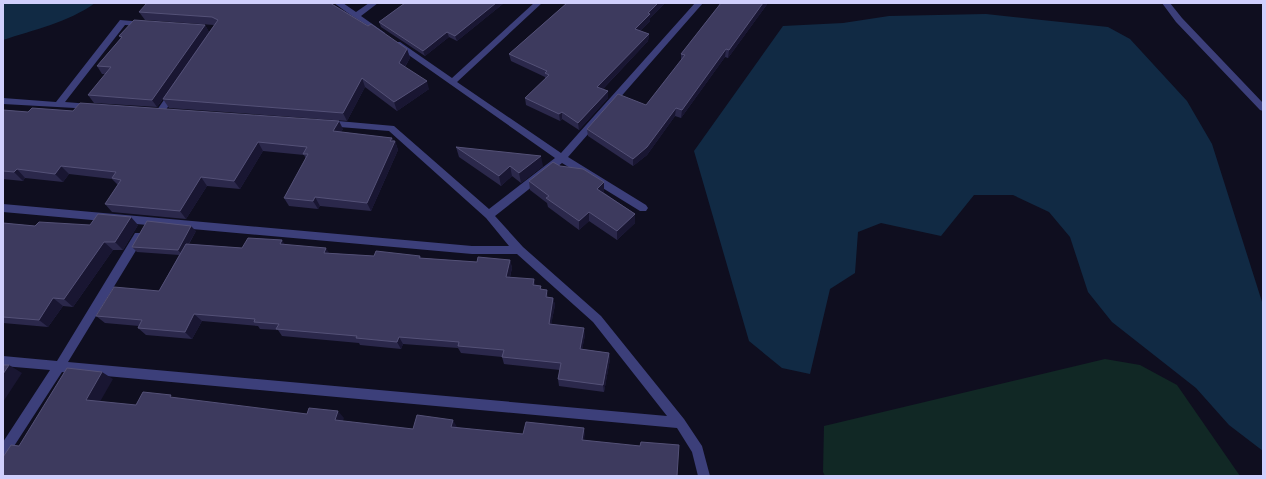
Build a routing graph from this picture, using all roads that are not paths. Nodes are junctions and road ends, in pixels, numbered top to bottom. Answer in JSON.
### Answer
{"nodes":[{"id":1,"x":338,"y":3,"type":"edge"},
{"id":2,"x":374,"y":3,"type":"edge"},
{"id":3,"x":538,"y":3,"type":"edge"},
{"id":4,"x":699,"y":3,"type":"edge"},
{"id":5,"x":1166,"y":3,"type":"edge"},
{"id":6,"x":356,"y":16,"type":"junction"},
{"id":7,"x":154,"y":24,"type":"edge"},
{"id":8,"x":452,"y":82,"type":"junction"},
{"id":9,"x":177,"y":86,"type":"edge"},
{"id":10,"x":3,"y":101,"type":"edge"},
{"id":11,"x":58,"y":105,"type":"junction"},
{"id":12,"x":97,"y":107,"type":"edge"},
{"id":13,"x":1263,"y":108,"type":"edge"},
{"id":14,"x":160,"y":112,"type":"edge"},
{"id":15,"x":320,"y":123,"type":"edge"},
{"id":16,"x":562,"y":158,"type":"junction"},
{"id":17,"x":3,"y":208,"type":"edge"},
{"id":18,"x":643,"y":208,"type":"dead end"},
{"id":19,"x":489,"y":215,"type":"junction"},
{"id":20,"x":149,"y":220,"type":"junction"},
{"id":21,"x":519,"y":250,"type":"junction"},
{"id":22,"x":3,"y":361,"type":"edge"},
{"id":23,"x":59,"y":367,"type":"junction"},
{"id":24,"x":680,"y":423,"type":"junction"},
{"id":25,"x":3,"y":453,"type":"edge"},
{"id":26,"x":704,"y":476,"type":"edge"}],
"edges":[{"from":1,"to":6,"type":"street"},
{"from":2,"to":6,"type":"street"},
{"from":3,"to":8,"type":"street"},
{"from":4,"to":16,"type":"street"},
{"from":5,"to":13,"type":"street"},
{"from":6,"to":8,"type":"street"},
{"from":7,"to":11,"type":"street"},
{"from":8,"to":16,"type":"street"},
{"from":9,"to":14,"type":"street"},
{"from":10,"to":11,"type":"street"},
{"from":11,"to":12,"type":"street"},
{"from":15,"to":19,"type":"street"},
{"from":16,"to":18,"type":"street"},
{"from":16,"to":19,"type":"street"},
{"from":17,"to":20,"type":"street"},
{"from":19,"to":21,"type":"street"},
{"from":20,"to":21,"type":"street"},
{"from":20,"to":23,"type":"street"},
{"from":21,"to":24,"type":"street"},
{"from":22,"to":23,"type":"street"},
{"from":23,"to":24,"type":"street"},
{"from":23,"to":25,"type":"street"},
{"from":24,"to":26,"type":"street"}]}
